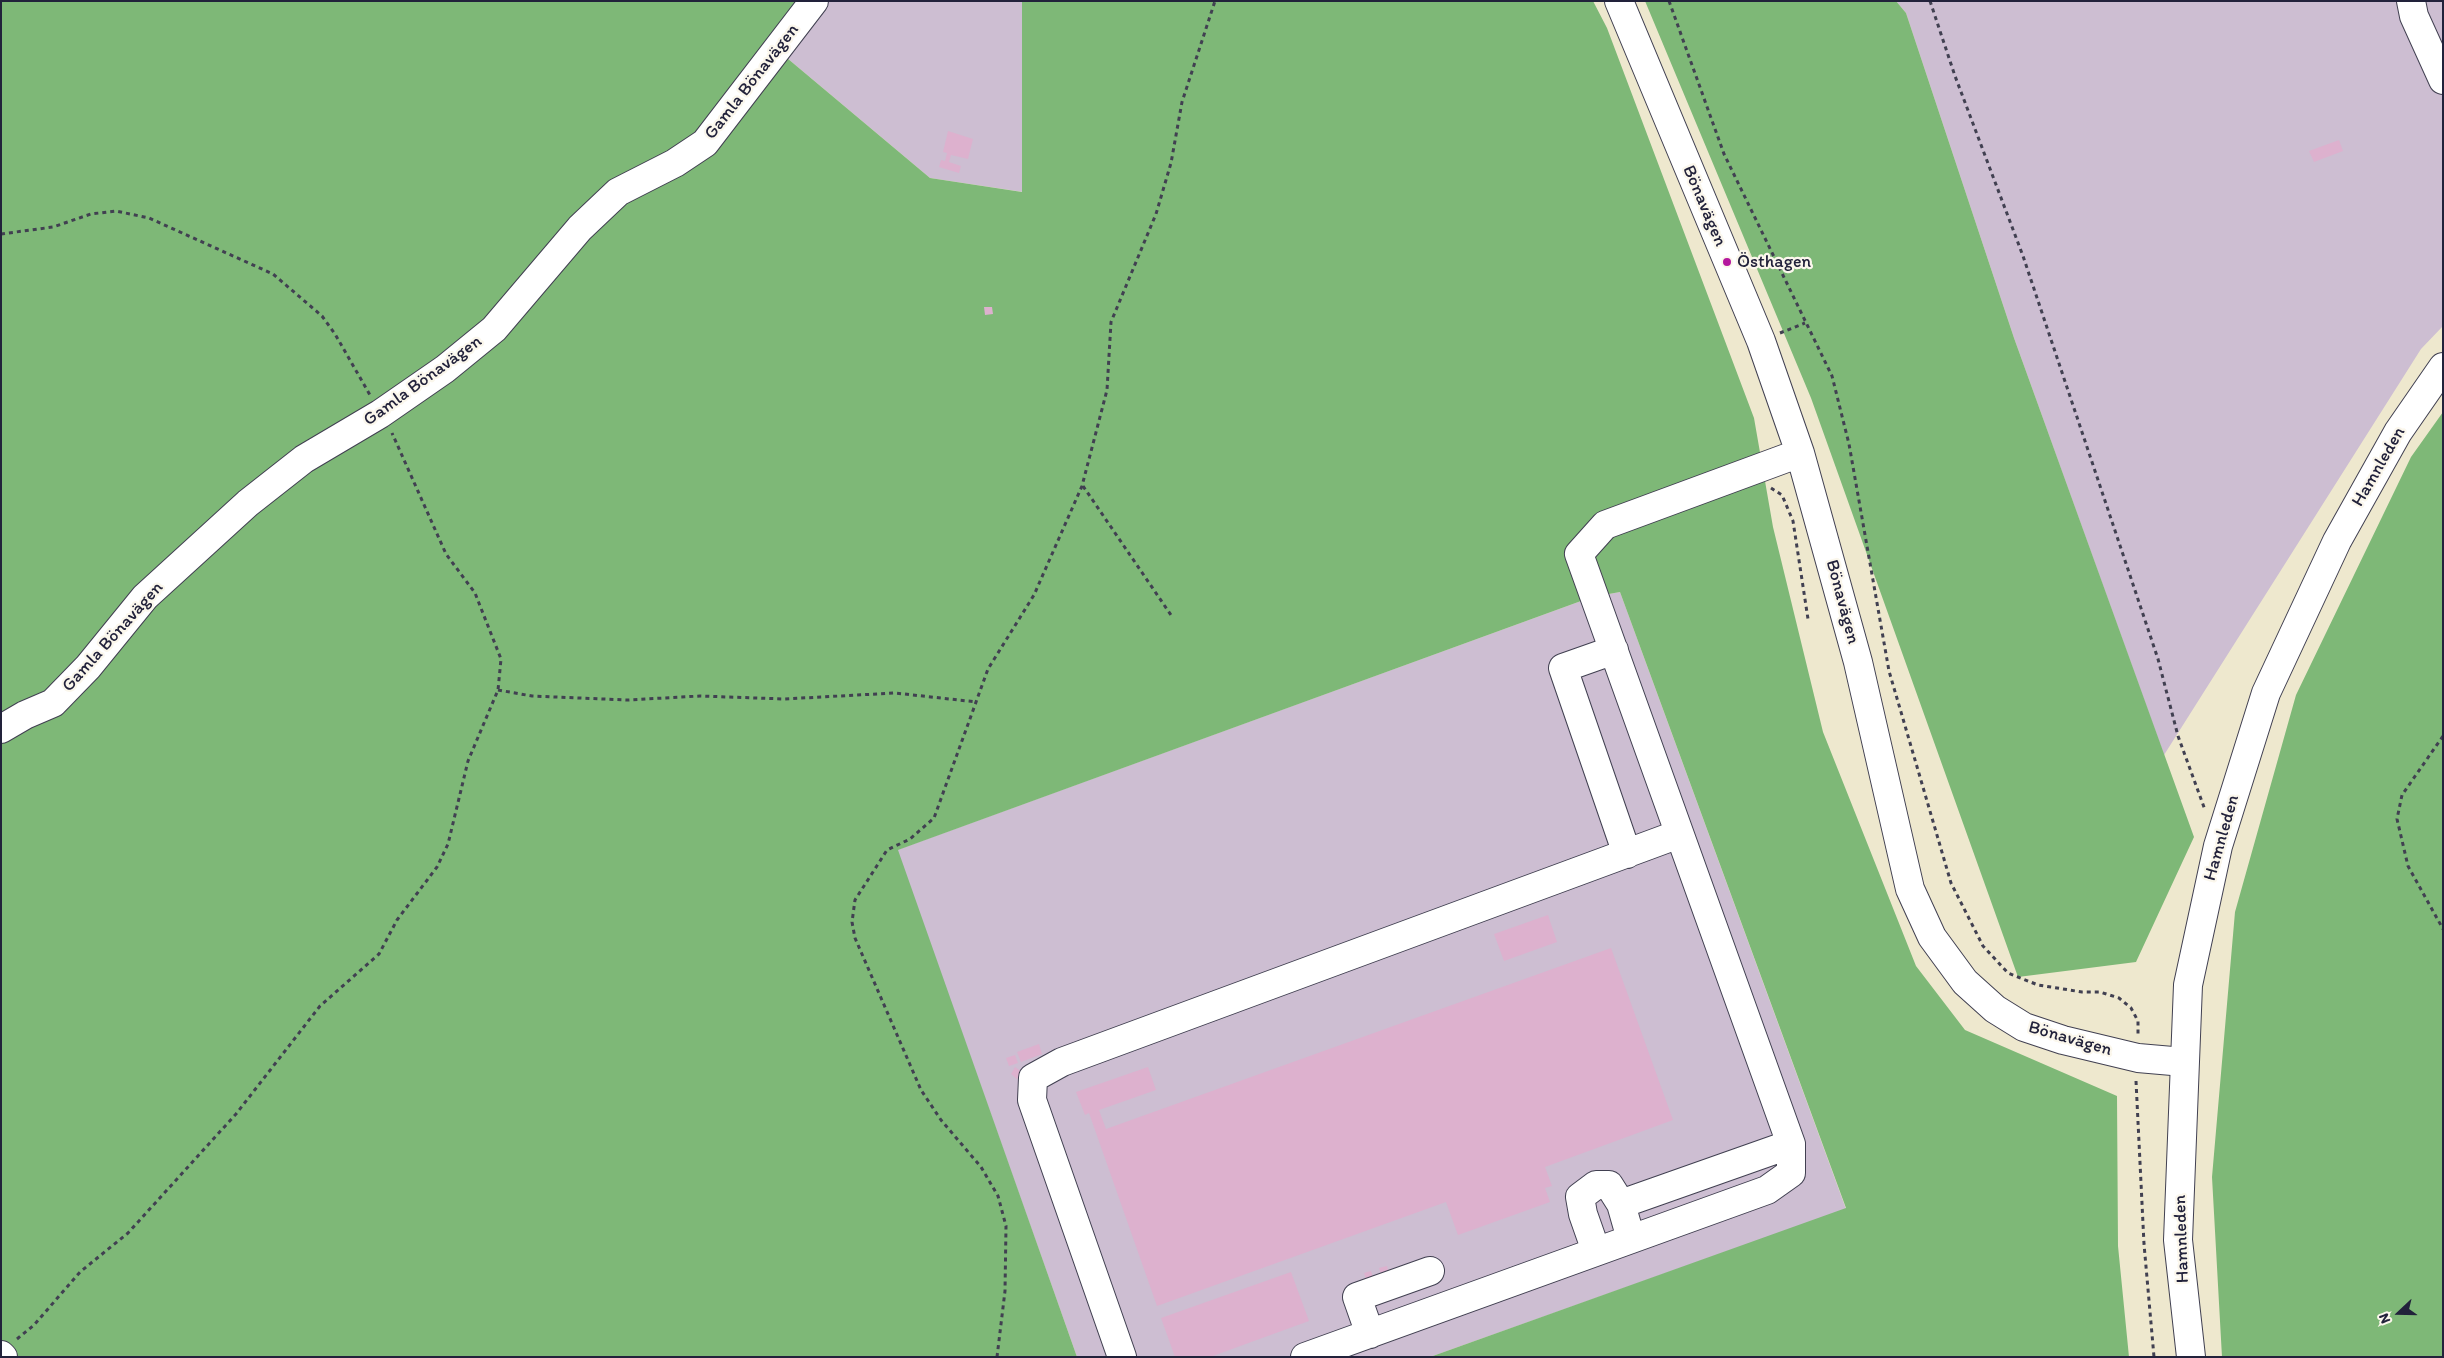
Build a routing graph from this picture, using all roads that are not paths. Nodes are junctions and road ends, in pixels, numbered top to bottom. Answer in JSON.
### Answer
{"nodes":[{"id":1,"x":814,"y":1,"type":"edge"},
{"id":2,"x":1619,"y":1,"type":"edge"},
{"id":3,"x":2411,"y":1,"type":"edge"},
{"id":4,"x":2443,"y":80,"type":"edge"},
{"id":5,"x":2443,"y":367,"type":"edge"},
{"id":6,"x":1800,"y":452,"type":"junction"},
{"id":7,"x":1614,"y":650,"type":"junction"},
{"id":8,"x":1,"y":730,"type":"edge"},
{"id":9,"x":1679,"y":834,"type":"junction"},
{"id":10,"x":1627,"y":854,"type":"junction"},
{"id":11,"x":2184,"y":1062,"type":"junction"},
{"id":12,"x":1791,"y":1144,"type":"junction"},
{"id":13,"x":1621,"y":1204,"type":"junction"},
{"id":14,"x":1631,"y":1240,"type":"junction"},
{"id":15,"x":1596,"y":1251,"type":"junction"},
{"id":16,"x":1430,"y":1271,"type":"dead end"},
{"id":17,"x":1370,"y":1334,"type":"junction"},
{"id":18,"x":1122,"y":1357,"type":"edge"},
{"id":19,"x":1305,"y":1357,"type":"edge"},
{"id":20,"x":2191,"y":1357,"type":"edge"}],
"edges":[{"from":1,"to":8,"type":"street","name":"Gamla Bönavägen"},
{"from":2,"to":6,"type":"street","name":"Bönavägen"},
{"from":3,"to":4,"type":"street"},
{"from":5,"to":11,"type":"street","name":"Hamnleden"},
{"from":6,"to":7,"type":"street"},
{"from":6,"to":11,"type":"street","name":"Bönavägen"},
{"from":7,"to":9,"type":"street"},
{"from":7,"to":10,"type":"street"},
{"from":9,"to":10,"type":"street"},
{"from":9,"to":12,"type":"street"},
{"from":10,"to":18,"type":"street"},
{"from":11,"to":20,"type":"street","name":"Hamnleden"},
{"from":12,"to":13,"type":"street"},
{"from":12,"to":14,"type":"street"},
{"from":13,"to":14,"type":"street"},
{"from":13,"to":15,"type":"street"},
{"from":14,"to":15,"type":"street"},
{"from":15,"to":17,"type":"street"},
{"from":16,"to":17,"type":"street"},
{"from":17,"to":19,"type":"street"}]}
